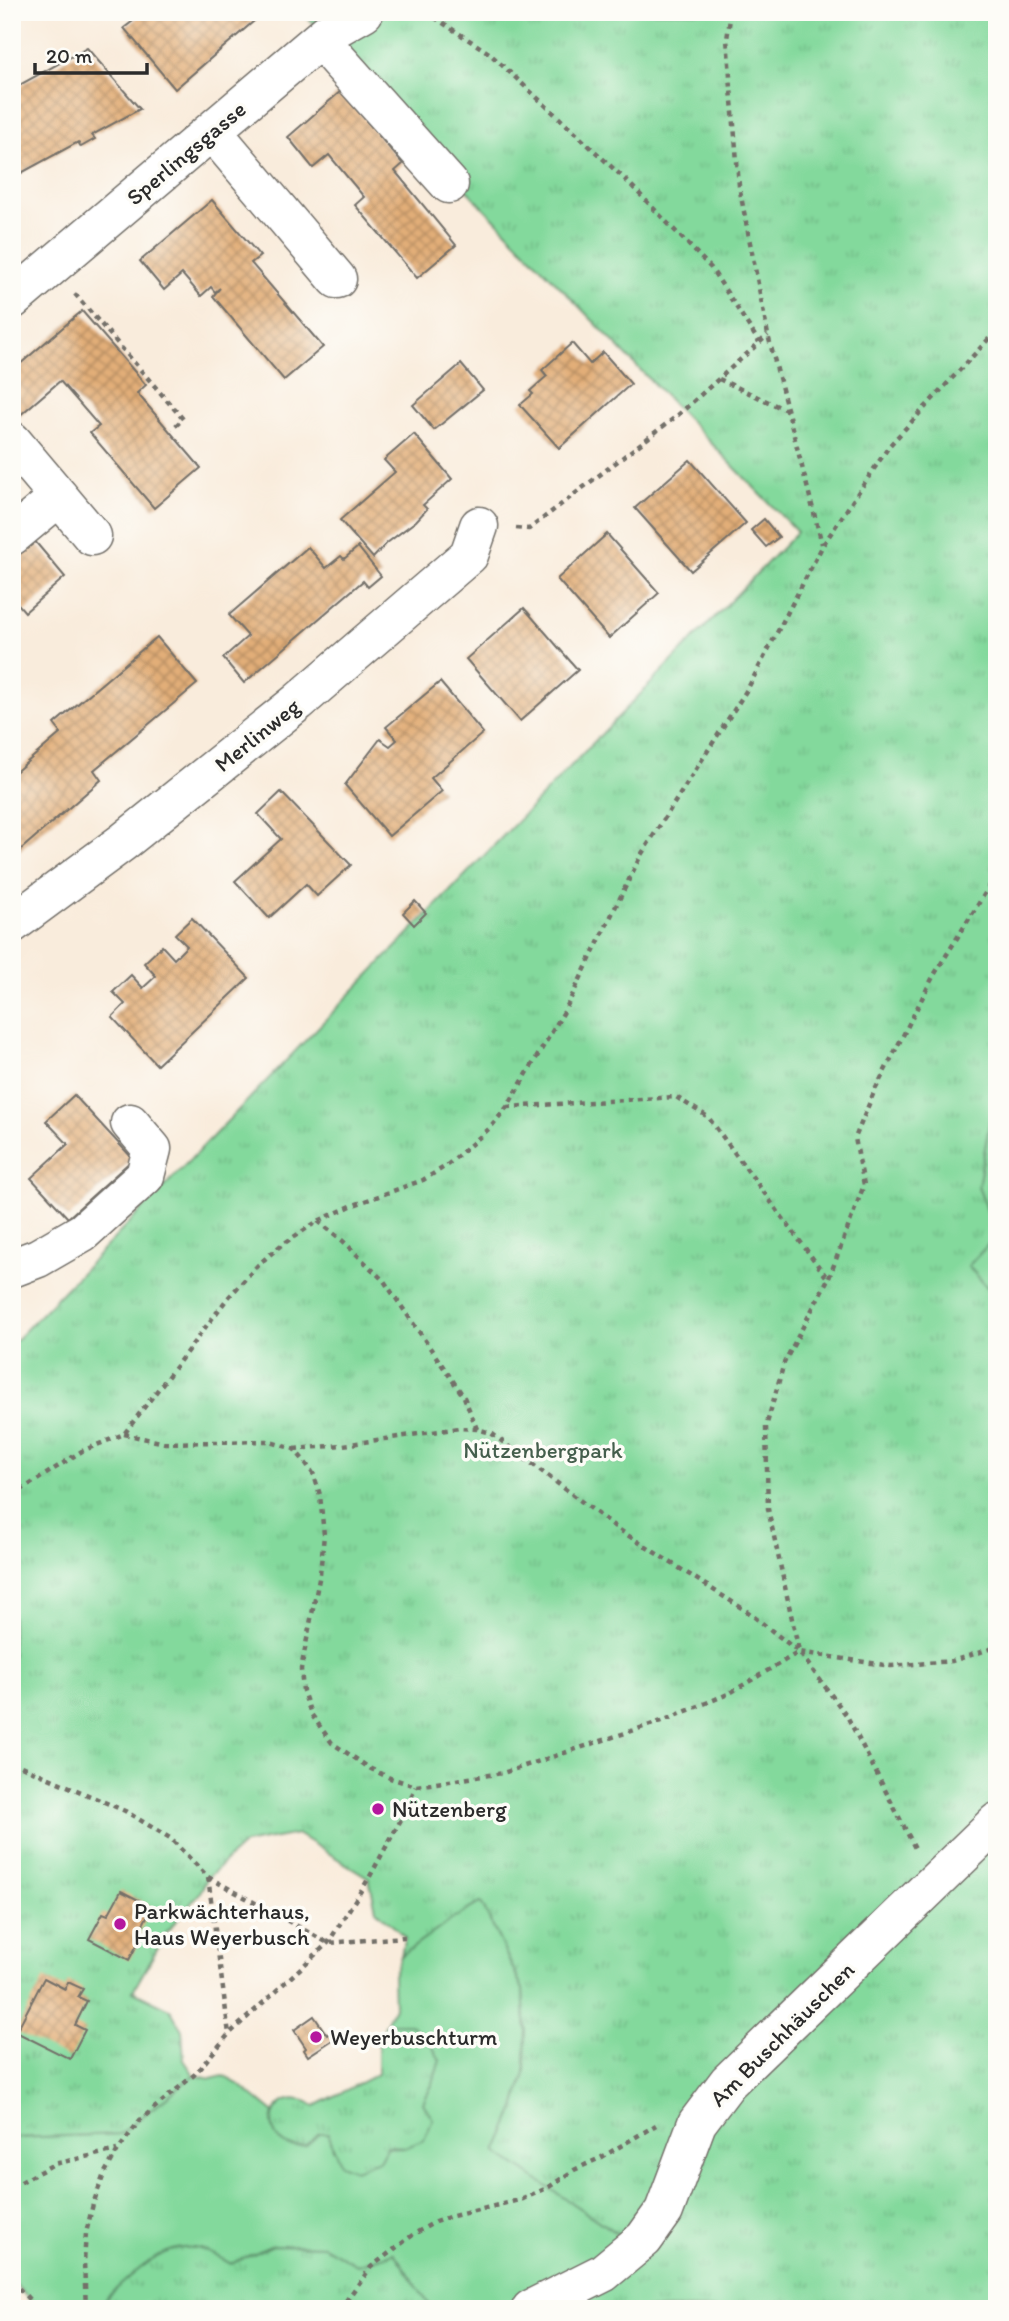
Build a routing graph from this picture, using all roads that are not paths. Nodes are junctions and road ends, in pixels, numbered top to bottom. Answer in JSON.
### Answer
{"nodes":[{"id":1,"x":364,"y":12,"type":"edge"},
{"id":2,"x":320,"y":40,"type":"junction"},
{"id":3,"x":212,"y":131,"type":"junction"},
{"id":4,"x":449,"y":184,"type":"dead end"},
{"id":5,"x":337,"y":279,"type":"dead end"},
{"id":6,"x":12,"y":300,"type":"edge"},
{"id":7,"x":12,"y":441,"type":"edge"},
{"id":8,"x":59,"y":496,"type":"junction"},
{"id":9,"x":479,"y":526,"type":"road end"},
{"id":10,"x":12,"y":536,"type":"edge"},
{"id":11,"x":92,"y":537,"type":"dead end"},
{"id":12,"x":12,"y":924,"type":"edge"},
{"id":13,"x":130,"y":1123,"type":"dead end"},
{"id":14,"x":12,"y":1268,"type":"edge"},
{"id":15,"x":997,"y":1822,"type":"edge"},
{"id":16,"x":531,"y":2309,"type":"edge"}],
"edges":[{"from":1,"to":2,"type":"street","name":"Sperlingsgasse"},
{"from":2,"to":3,"type":"street","name":"Sperlingsgasse"},
{"from":2,"to":4,"type":"street"},
{"from":3,"to":5,"type":"street"},
{"from":3,"to":6,"type":"street","name":"Sperlingsgasse"},
{"from":7,"to":8,"type":"street"},
{"from":8,"to":10,"type":"street"},
{"from":8,"to":11,"type":"street"},
{"from":9,"to":12,"type":"street","name":"Merlinweg"},
{"from":13,"to":14,"type":"street"},
{"from":15,"to":16,"type":"street","name":"Am Buschhäuschen"}]}
